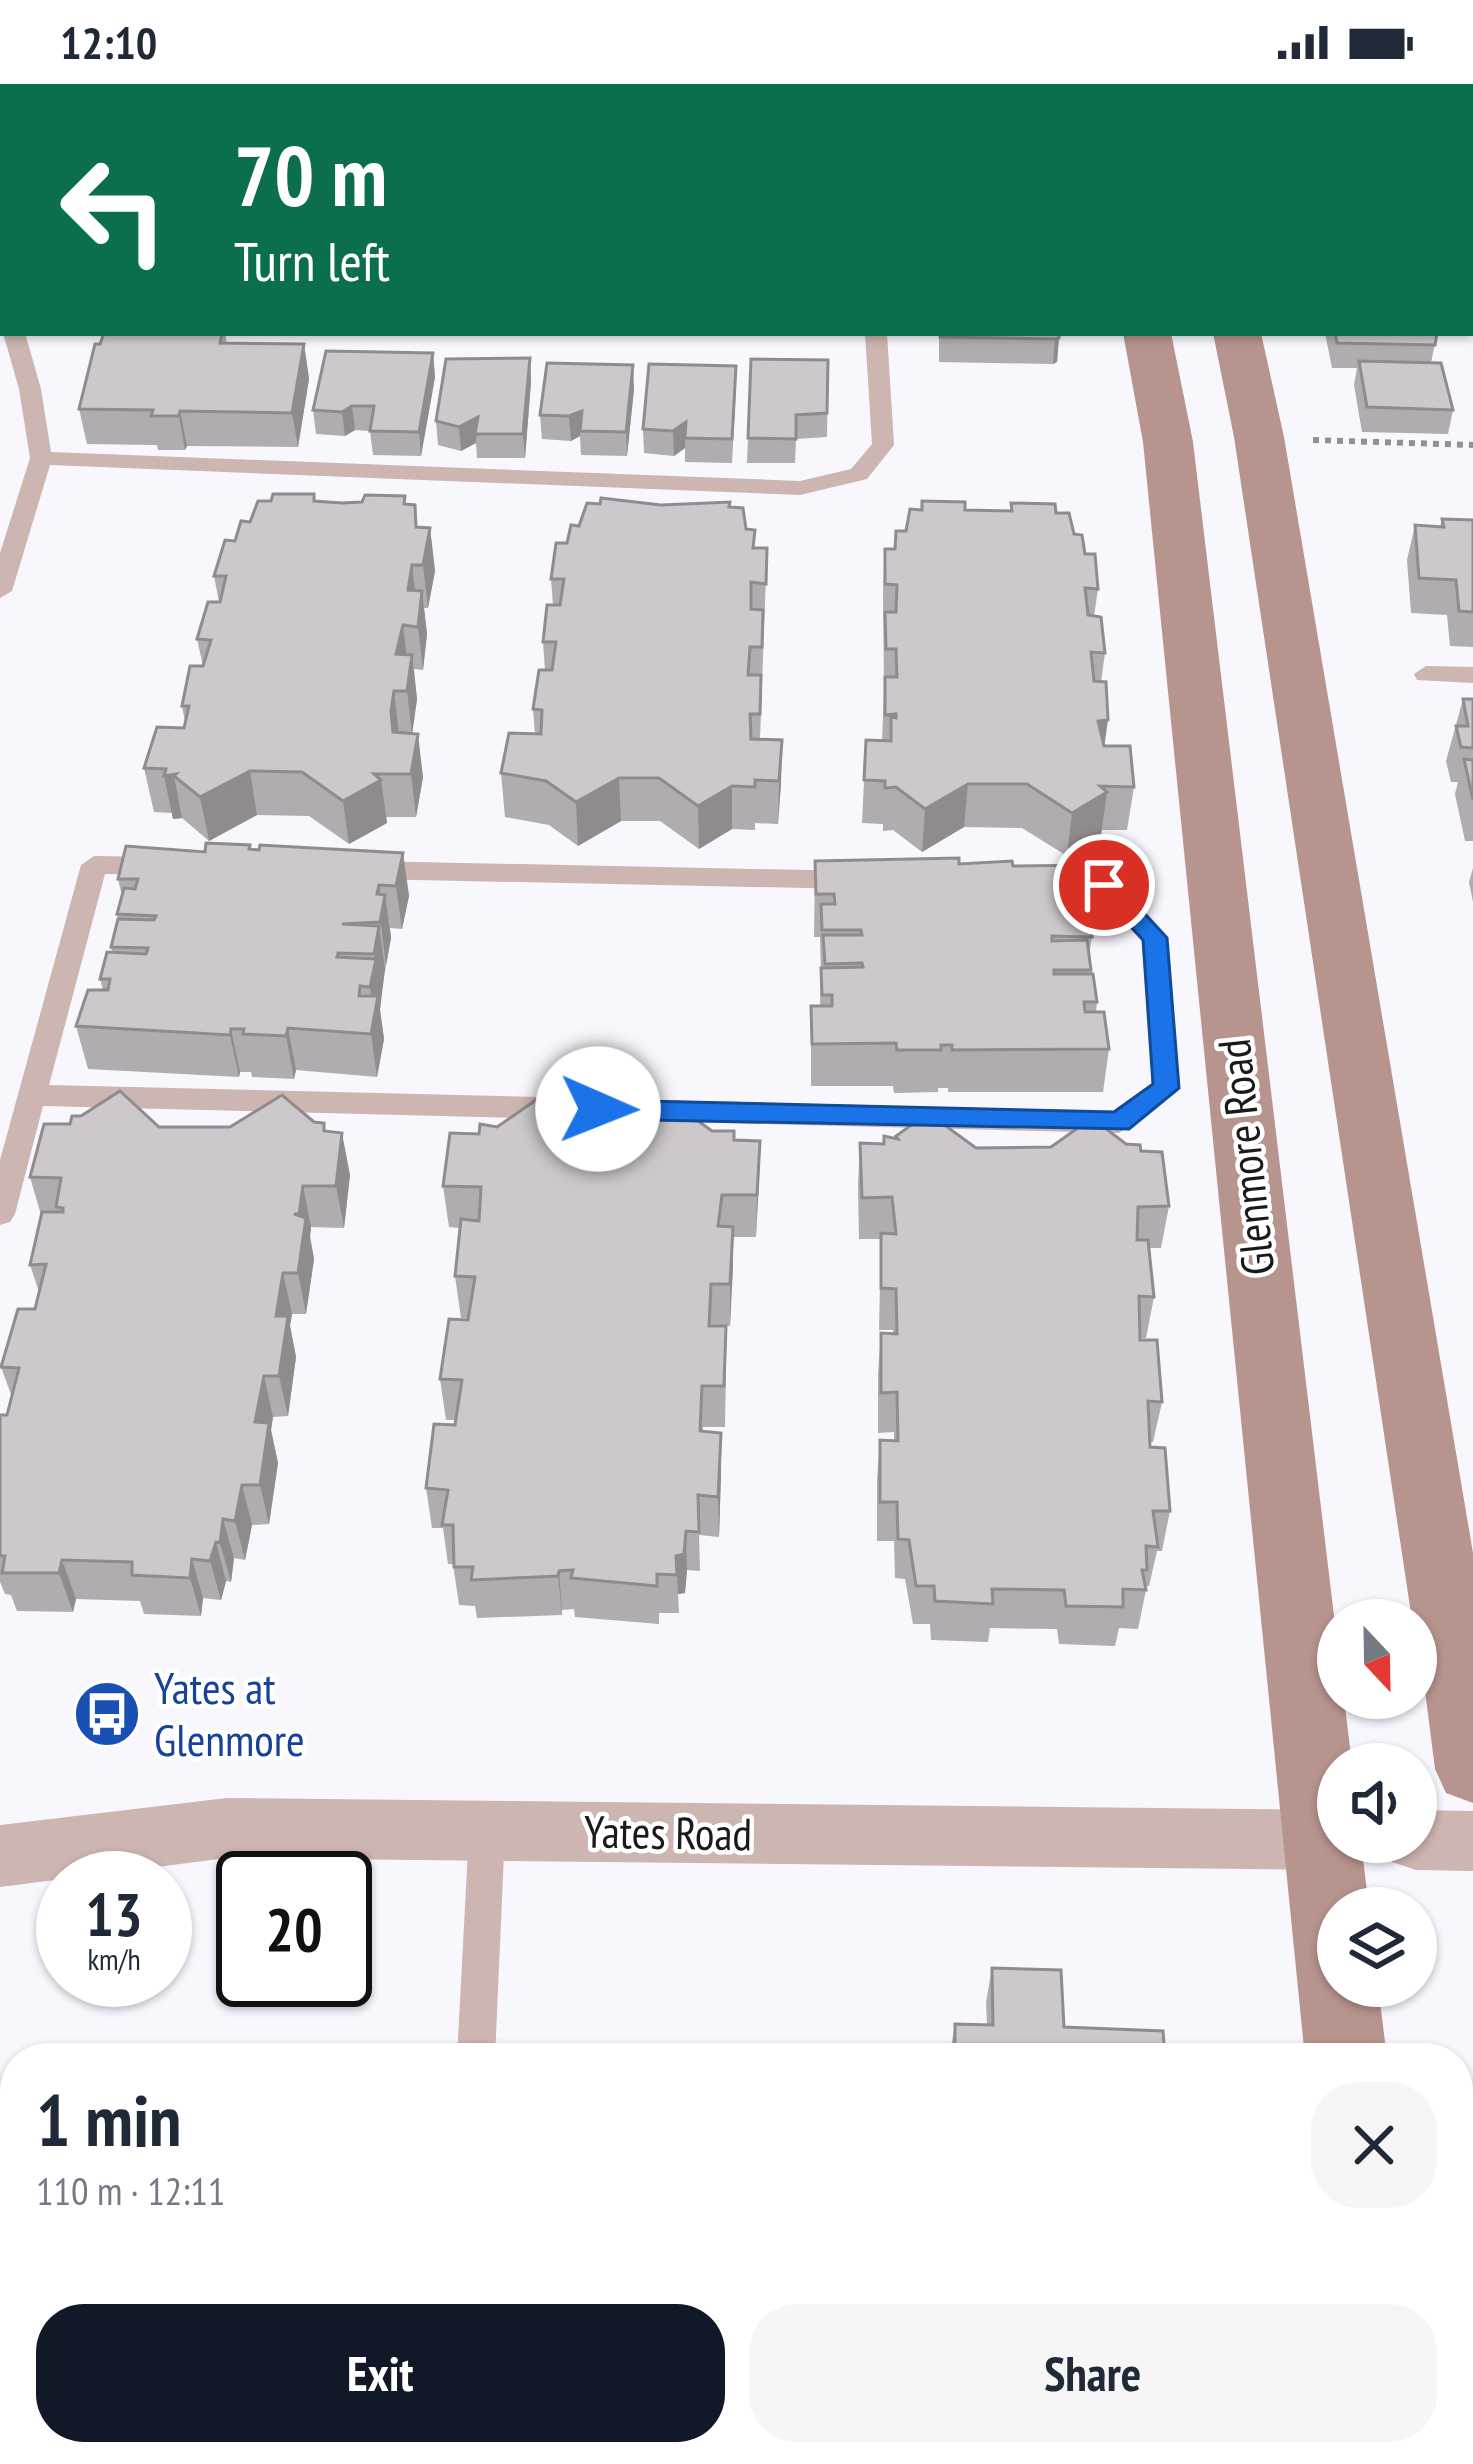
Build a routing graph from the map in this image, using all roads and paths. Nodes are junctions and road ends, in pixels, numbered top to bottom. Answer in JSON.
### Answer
{"nodes":[{"id":1,"x":15,"y":336,"type":"edge"},
{"id":2,"x":876,"y":336,"type":"edge"},
{"id":3,"x":1149,"y":336,"type":"edge"},
{"id":4,"x":1238,"y":336,"type":"edge"},
{"id":5,"x":1259,"y":437,"type":"junction"},
{"id":6,"x":1473,"y":445,"type":"edge"},
{"id":7,"x":41,"y":458,"type":"junction"},
{"id":8,"x":0,"y":591,"type":"edge"},
{"id":9,"x":1426,"y":674,"type":"dead end"},
{"id":10,"x":1473,"y":675,"type":"edge"},
{"id":11,"x":188,"y":867,"type":"edge"},
{"id":12,"x":329,"y":869,"type":"edge"},
{"id":13,"x":893,"y":880,"type":"edge"},
{"id":14,"x":1034,"y":884,"type":"edge"},
{"id":15,"x":30,"y":1095,"type":"junction"},
{"id":16,"x":0,"y":1214,"type":"edge"},
{"id":17,"x":1320,"y":1743,"type":"edge"},
{"id":18,"x":1473,"y":1769,"type":"edge"},
{"id":19,"x":487,"y":1831,"type":"junction"},
{"id":20,"x":1317,"y":1840,"type":"edge"},
{"id":21,"x":1437,"y":1840,"type":"edge"},
{"id":22,"x":1473,"y":1840,"type":"edge"},
{"id":23,"x":0,"y":1856,"type":"edge"},
{"id":24,"x":1340,"y":2007,"type":"edge"},
{"id":25,"x":477,"y":2043,"type":"edge"},
{"id":26,"x":1344,"y":2043,"type":"edge"}],
"edges":[{"from":1,"to":7,"type":"lane"},
{"from":2,"to":7,"type":"lane"},
{"from":3,"to":17,"type":"main road","name":"Glenmore Road"},
{"from":4,"to":5,"type":"main road"},
{"from":5,"to":6,"type":"path"},
{"from":5,"to":18,"type":"main road"},
{"from":7,"to":8,"type":"lane"},
{"from":9,"to":10,"type":"lane"},
{"from":11,"to":15,"type":"lane"},
{"from":12,"to":13,"type":"lane"},
{"from":14,"to":15,"type":"lane"},
{"from":15,"to":16,"type":"lane"},
{"from":19,"to":20,"type":"street","name":"Yates Road"},
{"from":19,"to":23,"type":"street","name":"Yates Road"},
{"from":19,"to":25,"type":"lane"},
{"from":21,"to":22,"type":"street"},
{"from":24,"to":26,"type":"main road","name":"Glenmore Road"}]}
